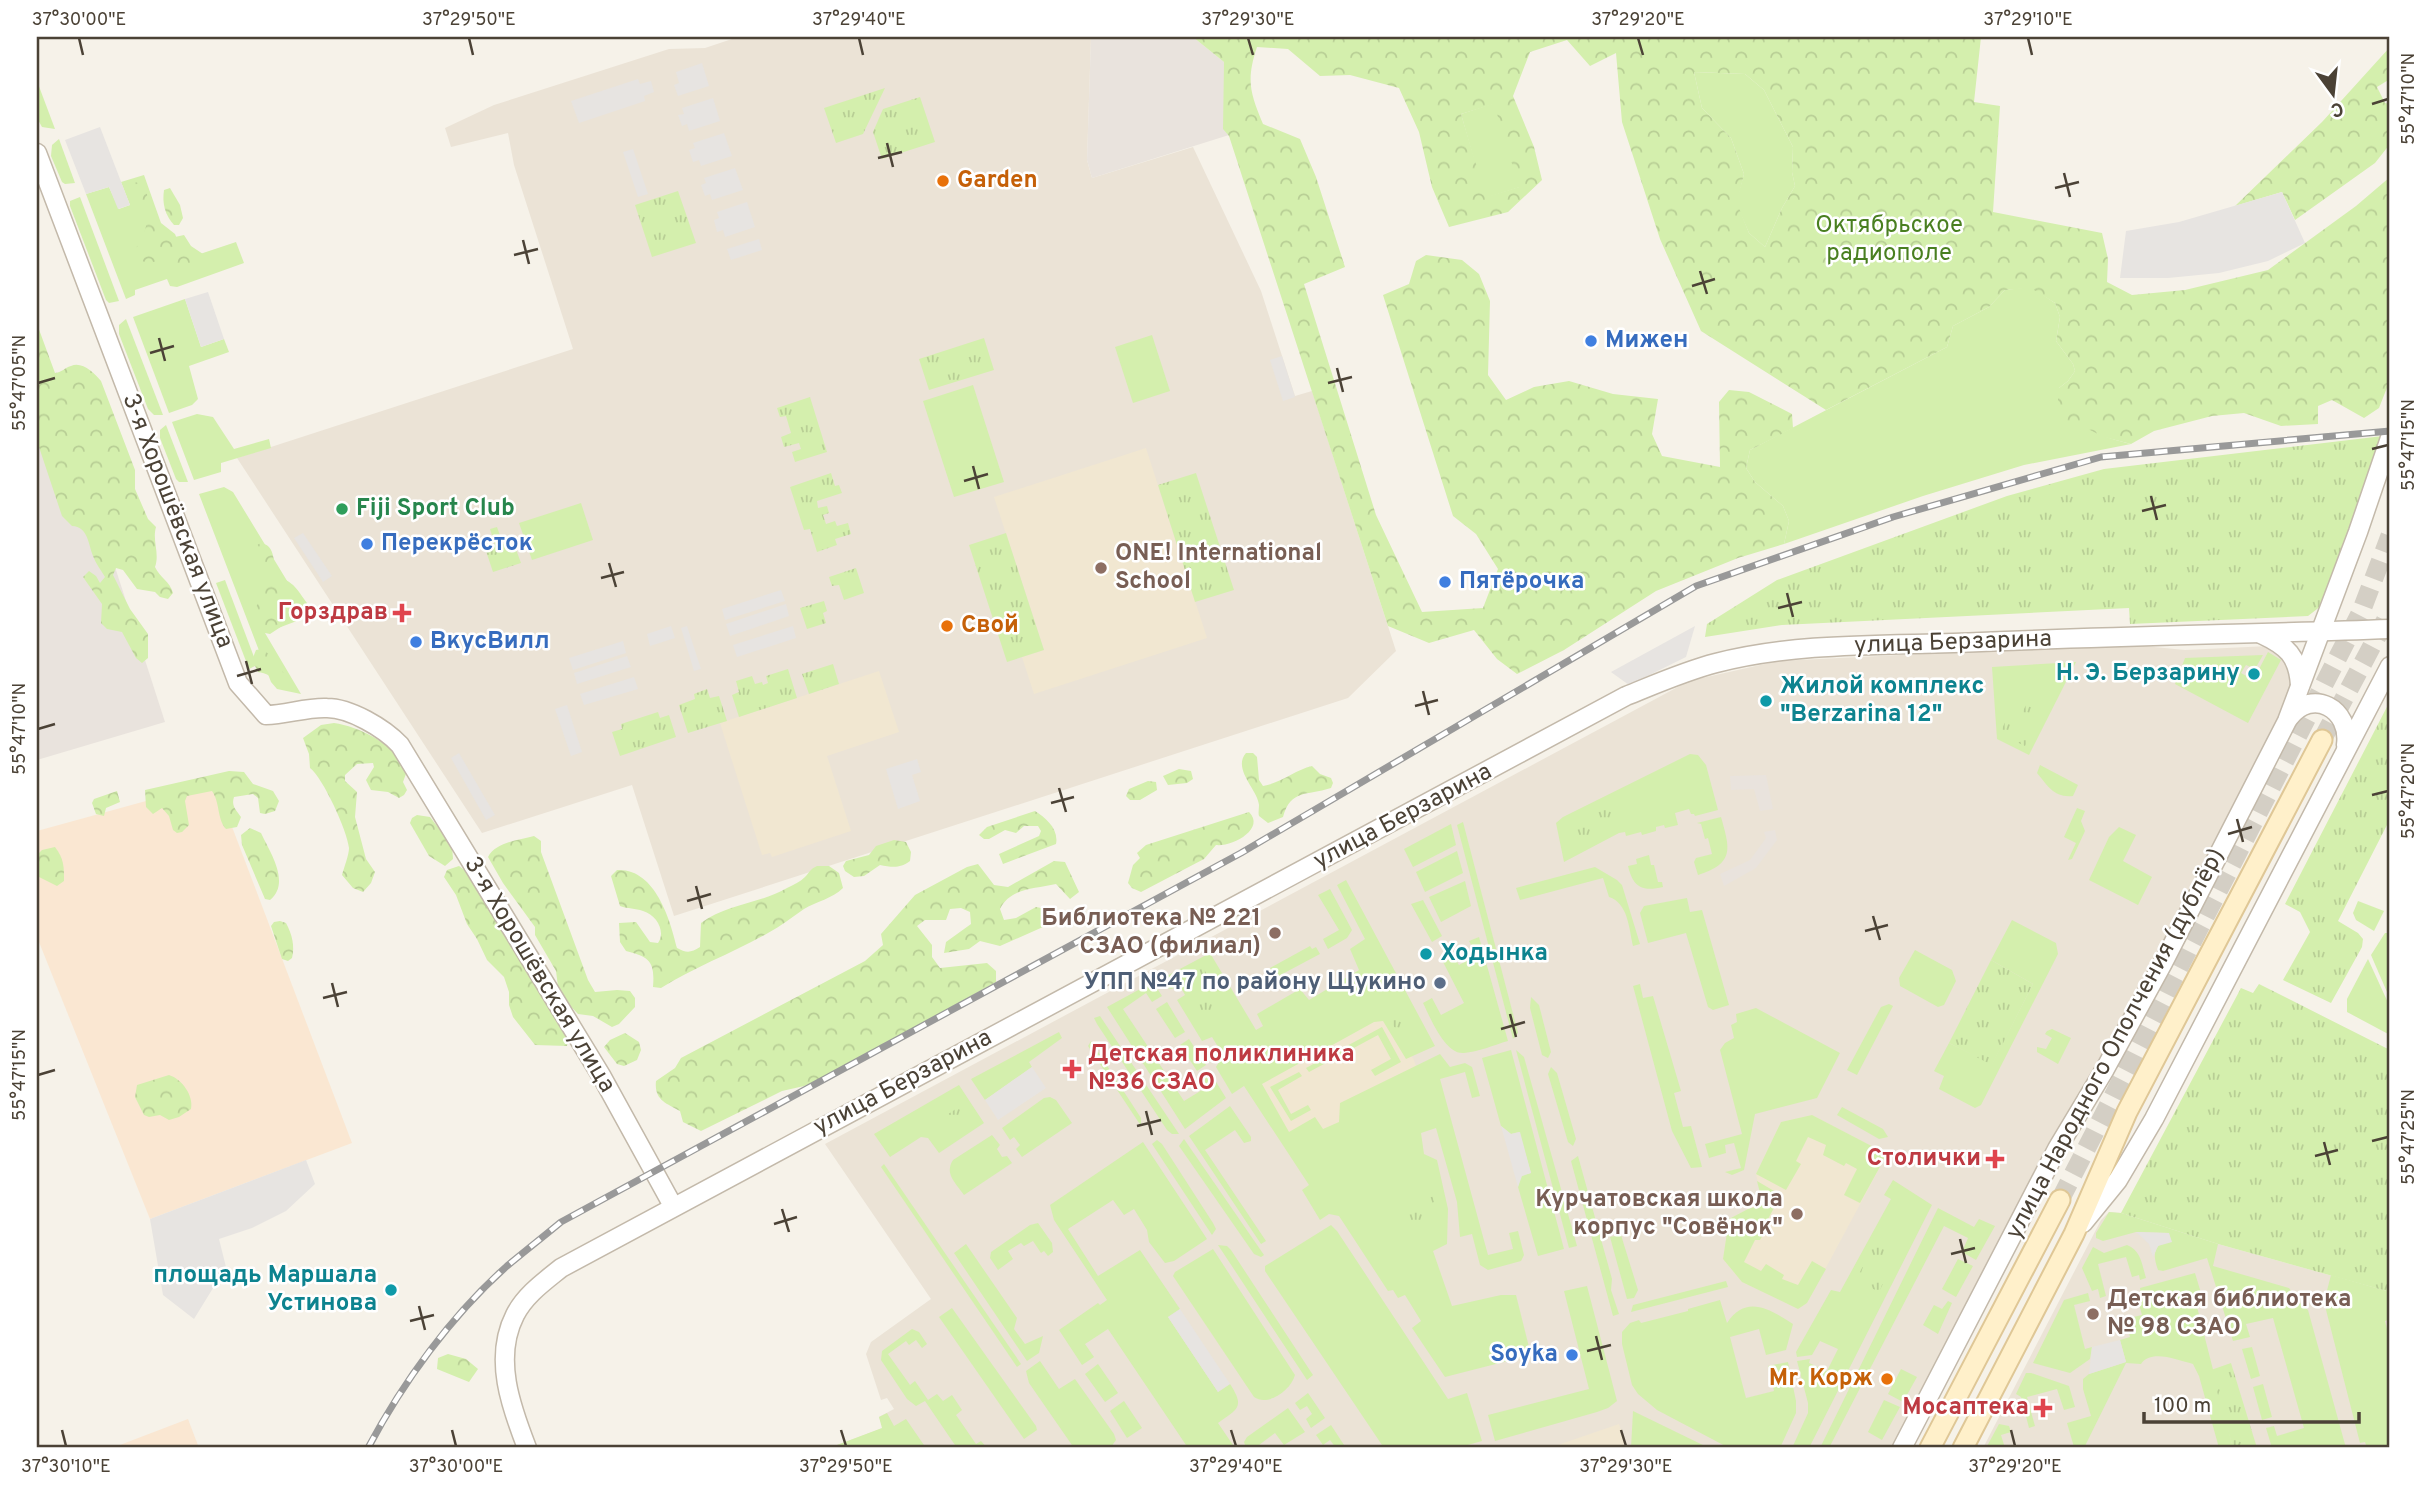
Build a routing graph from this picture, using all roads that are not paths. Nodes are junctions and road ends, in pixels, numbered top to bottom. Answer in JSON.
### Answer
{"nodes":[{"id":1,"x":37,"y":153,"type":"edge"},
{"id":2,"x":2390,"y":438,"type":"edge"},
{"id":3,"x":2390,"y":457,"type":"edge"},
{"id":4,"x":2376,"y":476,"type":"junction"},
{"id":5,"x":2390,"y":629,"type":"edge"},
{"id":6,"x":2321,"y":632,"type":"junction"},
{"id":7,"x":2260,"y":634,"type":"junction"},
{"id":8,"x":2390,"y":666,"type":"edge"},
{"id":9,"x":2300,"y":685,"type":"junction"},
{"id":10,"x":2287,"y":721,"type":"junction"},
{"id":11,"x":2322,"y":740,"type":"tunnel mouth"},
{"id":12,"x":2346,"y":747,"type":"junction"},
{"id":13,"x":2060,"y":1200,"type":"tunnel mouth"},
{"id":14,"x":673,"y":1206,"type":"junction"},
{"id":15,"x":2074,"y":1234,"type":"junction"},
{"id":16,"x":527,"y":1448,"type":"edge"},
{"id":17,"x":1902,"y":1448,"type":"edge"},
{"id":18,"x":1930,"y":1448,"type":"edge"},
{"id":19,"x":1962,"y":1448,"type":"edge"}],
"edges":[{"from":1,"to":14,"type":"street","name":"3-я Хорошёвская улица"},
{"from":2,"to":4,"type":"street","name":"улица Народного Ополчения (дублёр)"},
{"from":3,"to":4,"type":"street"},
{"from":4,"to":6,"type":"street","name":"улица Народного Ополчения (дублёр)"},
{"from":5,"to":6,"type":"street","name":"улица Берзарина"},
{"from":6,"to":7,"type":"street","name":"улица Берзарина"},
{"from":6,"to":9,"type":"street","name":"улица Народного Ополчения (дублёр)"},
{"from":7,"to":9,"type":"street"},
{"from":7,"to":14,"type":"street","name":"улица Берзарина"},
{"from":8,"to":12,"type":"street"},
{"from":9,"to":10,"type":"street","name":"улица Народного Ополчения (дублёр)"},
{"from":10,"to":12,"type":"street"},
{"from":10,"to":17,"type":"street","name":"улица Народного Ополчения (дублёр)"},
{"from":11,"to":15,"type":"main road"},
{"from":12,"to":15,"type":"street"},
{"from":13,"to":18,"type":"main road"},
{"from":14,"to":16,"type":"street","name":"улица Берзарина"},
{"from":15,"to":19,"type":"main road"}]}
